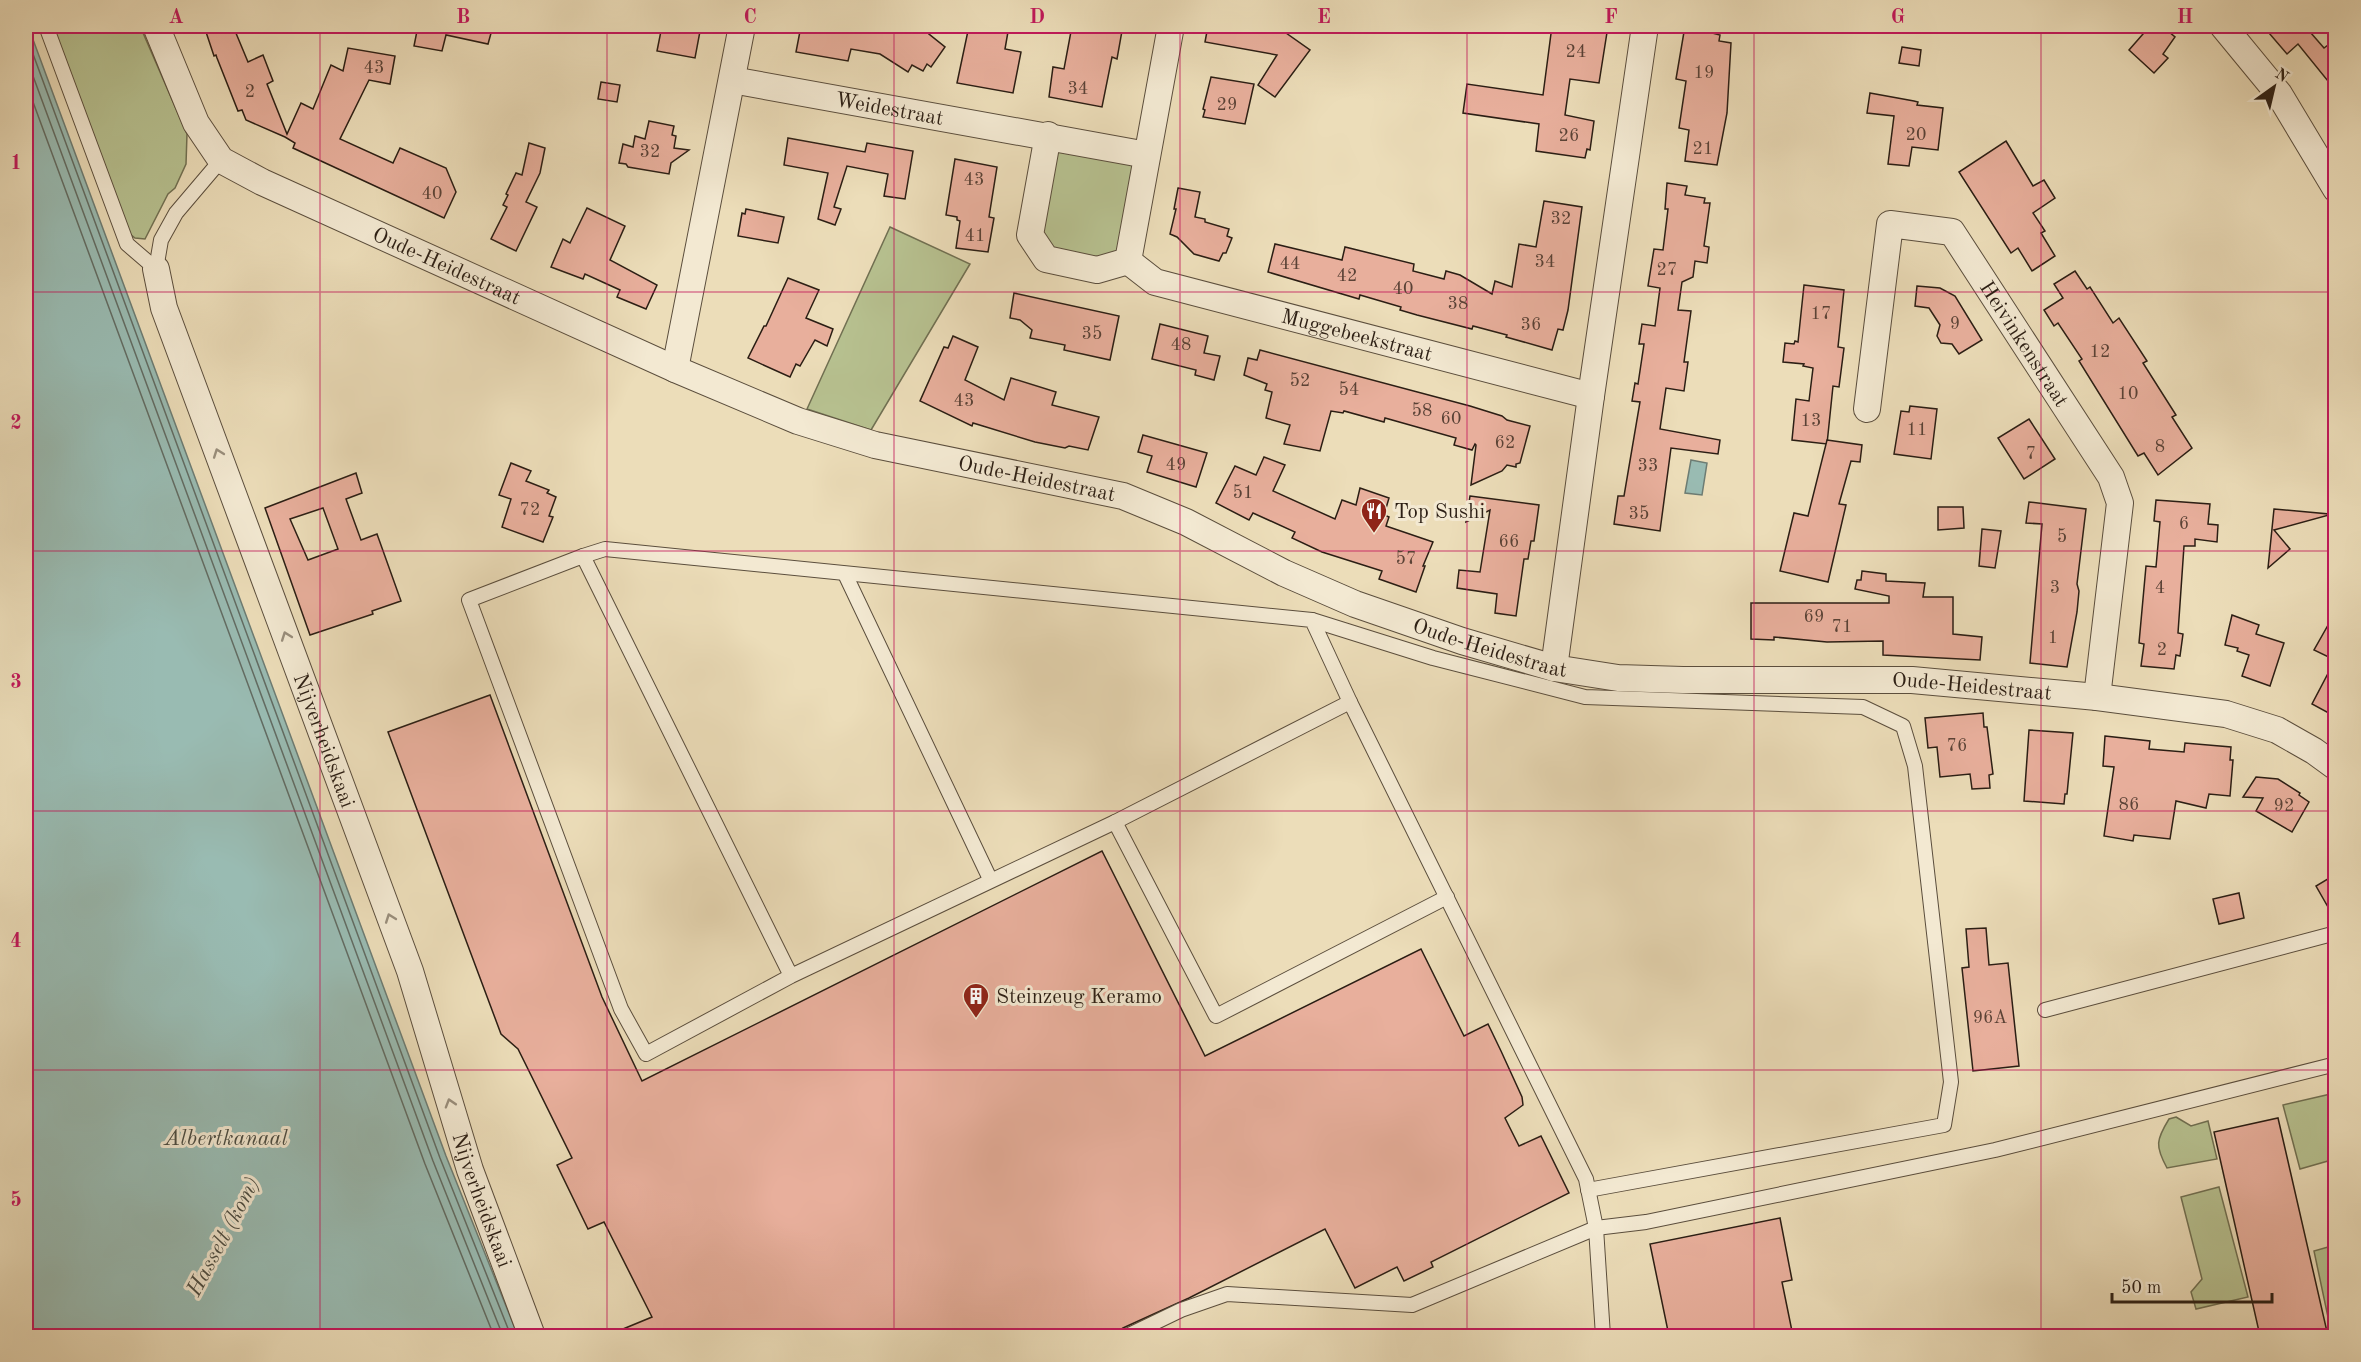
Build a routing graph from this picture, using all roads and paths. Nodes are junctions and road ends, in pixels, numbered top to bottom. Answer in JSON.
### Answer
{"nodes":[{"id":1,"x":46,"y":26,"type":"edge"},
{"id":2,"x":156,"y":26,"type":"edge"},
{"id":3,"x":741,"y":26,"type":"edge"},
{"id":4,"x":1171,"y":26,"type":"edge"},
{"id":5,"x":1645,"y":26,"type":"edge"},
{"id":6,"x":2223,"y":26,"type":"edge"},
{"id":7,"x":732,"y":80,"type":"junction"},
{"id":8,"x":1048,"y":135,"type":"junction"},
{"id":9,"x":1147,"y":155,"type":"junction"},
{"id":10,"x":221,"y":160,"type":"junction"},
{"id":11,"x":2336,"y":189,"type":"edge"},
{"id":12,"x":1128,"y":261,"type":"junction"},
{"id":13,"x":156,"y":269,"type":"junction"},
{"id":14,"x":675,"y":369,"type":"junction"},
{"id":15,"x":1591,"y":396,"type":"junction"},
{"id":16,"x":1868,"y":409,"type":"dead end"},
{"id":17,"x":583,"y":556,"type":"junction"},
{"id":18,"x":845,"y":574,"type":"junction"},
{"id":19,"x":1312,"y":620,"type":"junction"},
{"id":20,"x":1554,"y":668,"type":"junction"},
{"id":21,"x":2097,"y":697,"type":"junction"},
{"id":22,"x":1350,"y":702,"type":"junction"},
{"id":23,"x":2336,"y":767,"type":"edge"},
{"id":24,"x":1115,"y":822,"type":"junction"},
{"id":25,"x":990,"y":879,"type":"junction"},
{"id":26,"x":1447,"y":897,"type":"junction"},
{"id":27,"x":2336,"y":933,"type":"edge"},
{"id":28,"x":791,"y":976,"type":"junction"},
{"id":29,"x":2045,"y":1010,"type":"dead end"},
{"id":30,"x":2336,"y":1064,"type":"edge"},
{"id":31,"x":1588,"y":1190,"type":"junction"},
{"id":32,"x":1596,"y":1228,"type":"junction"},
{"id":33,"x":532,"y":1336,"type":"edge"},
{"id":34,"x":1127,"y":1336,"type":"edge"},
{"id":35,"x":1603,"y":1336,"type":"edge"}],
"edges":[{"from":1,"to":13,"type":"lane"},
{"from":2,"to":10,"type":"street"},
{"from":3,"to":7,"type":"street"},
{"from":4,"to":9,"type":"street"},
{"from":5,"to":15,"type":"street"},
{"from":6,"to":11,"type":"street"},
{"from":7,"to":8,"type":"street","name":"Weidestraat"},
{"from":7,"to":14,"type":"street"},
{"from":8,"to":9,"type":"street","name":"Weidestraat"},
{"from":8,"to":12,"type":"street"},
{"from":9,"to":12,"type":"street"},
{"from":10,"to":13,"type":"lane","name":"Nijverheidskaai"},
{"from":10,"to":14,"type":"street","name":"Oude-Heidestraat"},
{"from":12,"to":15,"type":"street","name":"Muggebeekstraat"},
{"from":33,"to":13,"type":"street","name":"Nijverheidskaai","one_way":true},
{"from":14,"to":20,"type":"street","name":"Oude-Heidestraat"},
{"from":15,"to":20,"type":"street"},
{"from":16,"to":21,"type":"street","name":"Heivinkenstraat"},
{"from":17,"to":18,"type":"lane"},
{"from":17,"to":28,"type":"lane"},
{"from":17,"to":28,"type":"lane"},
{"from":18,"to":19,"type":"lane"},
{"from":18,"to":25,"type":"lane"},
{"from":19,"to":22,"type":"lane"},
{"from":19,"to":31,"type":"lane"},
{"from":20,"to":21,"type":"street","name":"Oude-Heidestraat"},
{"from":21,"to":23,"type":"street","name":"Oude-Heidestraat"},
{"from":22,"to":24,"type":"lane"},
{"from":22,"to":26,"type":"lane"},
{"from":24,"to":25,"type":"lane"},
{"from":24,"to":26,"type":"lane"},
{"from":25,"to":28,"type":"lane"},
{"from":26,"to":31,"type":"lane"},
{"from":27,"to":29,"type":"lane"},
{"from":30,"to":32,"type":"lane"},
{"from":31,"to":32,"type":"lane"},
{"from":32,"to":34,"type":"lane"},
{"from":32,"to":35,"type":"lane"}]}
